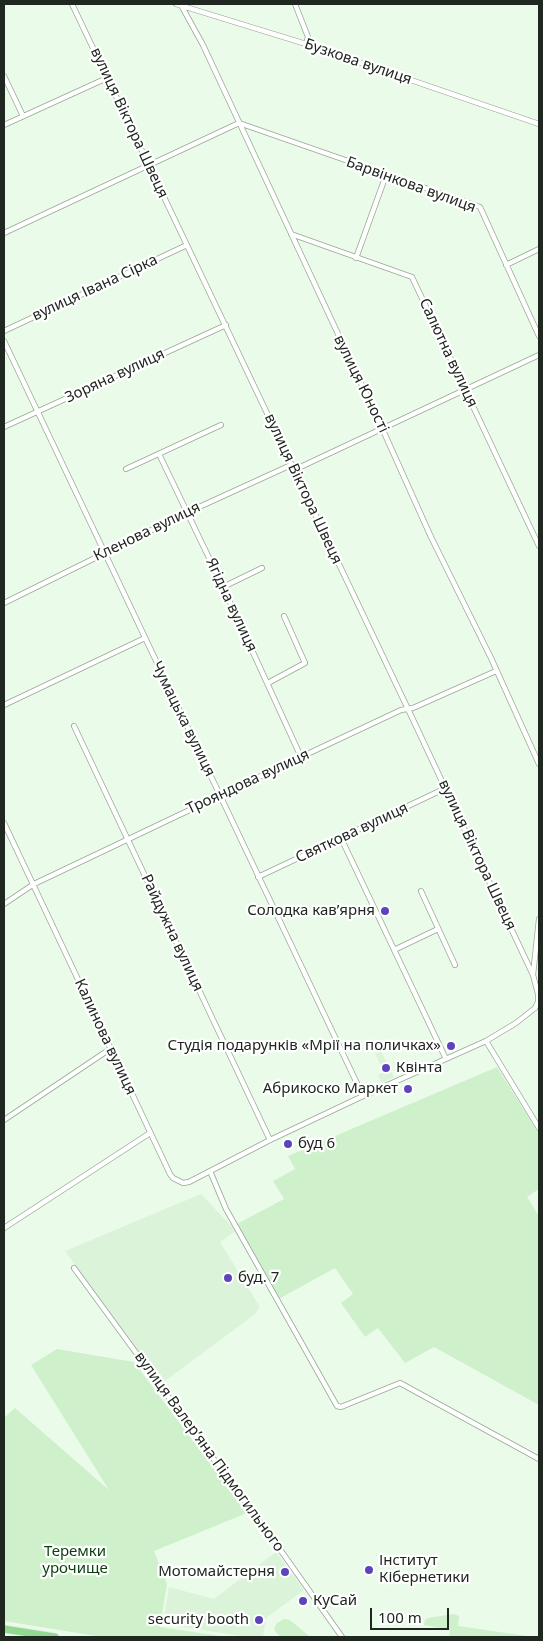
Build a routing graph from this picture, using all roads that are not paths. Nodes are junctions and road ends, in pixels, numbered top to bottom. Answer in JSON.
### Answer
{"nodes":[{"id":1,"x":72,"y":4,"type":"edge"},
{"id":2,"x":295,"y":4,"type":"edge"},
{"id":3,"x":179,"y":5,"type":"edge"},
{"id":4,"x":306,"y":44,"type":"junction"},
{"id":5,"x":4,"y":76,"type":"edge"},
{"id":6,"x":107,"y":78,"type":"junction"},
{"id":7,"x":23,"y":116,"type":"junction"},
{"id":8,"x":239,"y":123,"type":"junction"},
{"id":9,"x":539,"y":124,"type":"edge"},
{"id":10,"x":4,"y":125,"type":"edge"},
{"id":11,"x":149,"y":166,"type":"junction"},
{"id":12,"x":386,"y":175,"type":"junction"},
{"id":13,"x":4,"y":233,"type":"edge"},
{"id":14,"x":290,"y":233,"type":"junction"},
{"id":15,"x":187,"y":245,"type":"junction"},
{"id":16,"x":539,"y":250,"type":"edge"},
{"id":17,"x":356,"y":258,"type":"junction"},
{"id":18,"x":506,"y":265,"type":"junction"},
{"id":19,"x":226,"y":324,"type":"junction"},
{"id":20,"x":4,"y":331,"type":"edge"},
{"id":21,"x":539,"y":336,"type":"edge"},
{"id":22,"x":4,"y":341,"type":"edge"},
{"id":23,"x":539,"y":355,"type":"edge"},
{"id":24,"x":465,"y":388,"type":"junction"},
{"id":25,"x":37,"y":411,"type":"junction"},
{"id":26,"x":220,"y":425,"type":"dead end"},
{"id":27,"x":4,"y":427,"type":"edge"},
{"id":28,"x":382,"y":428,"type":"junction"},
{"id":29,"x":159,"y":454,"type":"junction"},
{"id":30,"x":293,"y":467,"type":"junction"},
{"id":31,"x":126,"y":469,"type":"dead end"},
{"id":32,"x":186,"y":513,"type":"junction"},
{"id":33,"x":539,"y":546,"type":"edge"},
{"id":34,"x":104,"y":553,"type":"junction"},
{"id":35,"x":262,"y":568,"type":"dead end"},
{"id":36,"x":223,"y":587,"type":"junction"},
{"id":37,"x":4,"y":603,"type":"edge"},
{"id":38,"x":284,"y":616,"type":"dead end"},
{"id":39,"x":144,"y":638,"type":"junction"},
{"id":40,"x":496,"y":671,"type":"junction"},
{"id":41,"x":268,"y":684,"type":"junction"},
{"id":42,"x":4,"y":705,"type":"edge"},
{"id":43,"x":408,"y":709,"type":"junction"},
{"id":44,"x":74,"y":726,"type":"dead end"},
{"id":45,"x":300,"y":757,"type":"junction"},
{"id":46,"x":539,"y":764,"type":"edge"},
{"id":47,"x":446,"y":788,"type":"junction"},
{"id":48,"x":220,"y":795,"type":"junction"},
{"id":49,"x":4,"y":823,"type":"edge"},
{"id":50,"x":341,"y":838,"type":"junction"},
{"id":51,"x":127,"y":840,"type":"junction"},
{"id":52,"x":258,"y":877,"type":"junction"},
{"id":53,"x":34,"y":884,"type":"junction"},
{"id":54,"x":421,"y":891,"type":"dead end"},
{"id":55,"x":4,"y":904,"type":"edge"},
{"id":56,"x":539,"y":919,"type":"edge"},
{"id":57,"x":438,"y":929,"type":"junction"},
{"id":58,"x":394,"y":950,"type":"junction"},
{"id":59,"x":455,"y":965,"type":"dead end"},
{"id":60,"x":532,"y":975,"type":"junction"},
{"id":61,"x":486,"y":1041,"type":"junction"},
{"id":62,"x":110,"y":1049,"type":"junction"},
{"id":63,"x":446,"y":1060,"type":"junction"},
{"id":64,"x":363,"y":1096,"type":"junction"},
{"id":65,"x":4,"y":1120,"type":"edge"},
{"id":66,"x":539,"y":1128,"type":"edge"},
{"id":67,"x":150,"y":1133,"type":"junction"},
{"id":68,"x":270,"y":1140,"type":"junction"},
{"id":69,"x":210,"y":1172,"type":"junction"},
{"id":70,"x":4,"y":1228,"type":"edge"},
{"id":71,"x":74,"y":1268,"type":"dead end"},
{"id":72,"x":539,"y":1459,"type":"edge"},
{"id":73,"x":4,"y":1630,"type":"edge"},
{"id":74,"x":55,"y":1637,"type":"edge"},
{"id":75,"x":342,"y":1637,"type":"edge"}],
"edges":[{"from":1,"to":6,"type":"street","name":"вулиця Віктора Швеця"},
{"from":2,"to":4,"type":"street"},
{"from":3,"to":4,"type":"street","name":"Бузкова вулиця"},
{"from":3,"to":8,"type":"street","name":"вулиця Юності"},
{"from":4,"to":9,"type":"street","name":"Бузкова вулиця"},
{"from":5,"to":7,"type":"street"},
{"from":6,"to":7,"type":"street"},
{"from":6,"to":11,"type":"street","name":"вулиця Віктора Швеця"},
{"from":7,"to":10,"type":"street"},
{"from":8,"to":11,"type":"street"},
{"from":8,"to":12,"type":"street","name":"Барвінкова вулиця"},
{"from":8,"to":14,"type":"street","name":"вулиця Юності"},
{"from":11,"to":13,"type":"street"},
{"from":11,"to":15,"type":"street","name":"вулиця Віктора Швеця"},
{"from":12,"to":17,"type":"street"},
{"from":12,"to":18,"type":"street","name":"Барвінкова вулиця"},
{"from":14,"to":17,"type":"street","name":"Салютна вулиця"},
{"from":14,"to":28,"type":"street","name":"вулиця Юності"},
{"from":15,"to":19,"type":"street","name":"вулиця Віктора Швеця"},
{"from":15,"to":20,"type":"street","name":"вулиця Івана Сірка"},
{"from":16,"to":18,"type":"street"},
{"from":17,"to":24,"type":"street","name":"Салютна вулиця"},
{"from":18,"to":21,"type":"street","name":"Барвінкова вулиця"},
{"from":19,"to":25,"type":"street","name":"Зоряна вулиця"},
{"from":19,"to":30,"type":"street","name":"вулиця Віктора Швеця"},
{"from":22,"to":25,"type":"street","name":"Чумацька вулиця"},
{"from":23,"to":24,"type":"street","name":"Кленова вулиця"},
{"from":24,"to":28,"type":"street","name":"Кленова вулиця"},
{"from":24,"to":33,"type":"street","name":"Салютна вулиця"},
{"from":25,"to":27,"type":"street","name":"Зоряна вулиця"},
{"from":25,"to":34,"type":"street","name":"Чумацька вулиця"},
{"from":26,"to":29,"type":"street"},
{"from":28,"to":30,"type":"street","name":"Кленова вулиця"},
{"from":28,"to":40,"type":"street","name":"вулиця Юності"},
{"from":29,"to":31,"type":"street"},
{"from":29,"to":32,"type":"street","name":"Ягідна вулиця"},
{"from":30,"to":32,"type":"street","name":"Кленова вулиця"},
{"from":30,"to":43,"type":"street","name":"вулиця Віктора Швеця"},
{"from":32,"to":34,"type":"street","name":"Кленова вулиця"},
{"from":32,"to":36,"type":"street","name":"Ягідна вулиця"},
{"from":34,"to":37,"type":"street","name":"Кленова вулиця"},
{"from":34,"to":39,"type":"street","name":"Чумацька вулиця"},
{"from":35,"to":36,"type":"street"},
{"from":36,"to":41,"type":"street","name":"Ягідна вулиця"},
{"from":38,"to":41,"type":"street"},
{"from":39,"to":42,"type":"street"},
{"from":39,"to":48,"type":"street","name":"Чумацька вулиця"},
{"from":40,"to":43,"type":"street","name":"Трояндова вулиця"},
{"from":40,"to":46,"type":"street","name":"вулиця Юності"},
{"from":41,"to":45,"type":"street","name":"Ягідна вулиця"},
{"from":43,"to":45,"type":"street","name":"Трояндова вулиця"},
{"from":43,"to":47,"type":"street","name":"вулиця Віктора Швеця"},
{"from":44,"to":51,"type":"street","name":"Райдужна вулиця"},
{"from":45,"to":48,"type":"street","name":"Трояндова вулиця"},
{"from":47,"to":50,"type":"street","name":"Святкова вулиця"},
{"from":47,"to":60,"type":"street","name":"вулиця Віктора Швеця"},
{"from":48,"to":51,"type":"street","name":"Трояндова вулиця"},
{"from":48,"to":52,"type":"street","name":"Чумацька вулиця"},
{"from":49,"to":53,"type":"street","name":"Калинова вулиця"},
{"from":50,"to":52,"type":"street","name":"Святкова вулиця"},
{"from":50,"to":58,"type":"street"},
{"from":51,"to":53,"type":"street","name":"Трояндова вулиця"},
{"from":51,"to":68,"type":"street","name":"Райдужна вулиця"},
{"from":52,"to":64,"type":"street","name":"Чумацька вулиця"},
{"from":53,"to":55,"type":"street","name":"Трояндова вулиця"},
{"from":53,"to":62,"type":"street","name":"Калинова вулиця"},
{"from":54,"to":57,"type":"street"},
{"from":56,"to":60,"type":"street"},
{"from":57,"to":58,"type":"street"},
{"from":57,"to":59,"type":"street"},
{"from":58,"to":63,"type":"street"},
{"from":60,"to":61,"type":"street"},
{"from":61,"to":63,"type":"street"},
{"from":61,"to":66,"type":"street"},
{"from":62,"to":65,"type":"street"},
{"from":62,"to":67,"type":"street","name":"Калинова вулиця"},
{"from":63,"to":64,"type":"street"},
{"from":64,"to":68,"type":"street"},
{"from":67,"to":69,"type":"street","name":"Калинова вулиця"},
{"from":67,"to":70,"type":"street"},
{"from":68,"to":69,"type":"street"},
{"from":69,"to":72,"type":"street"},
{"from":71,"to":75,"type":"street","name":"вулиця Валерʼяна Підмогильного"},
{"from":73,"to":74,"type":"highway"}]}
